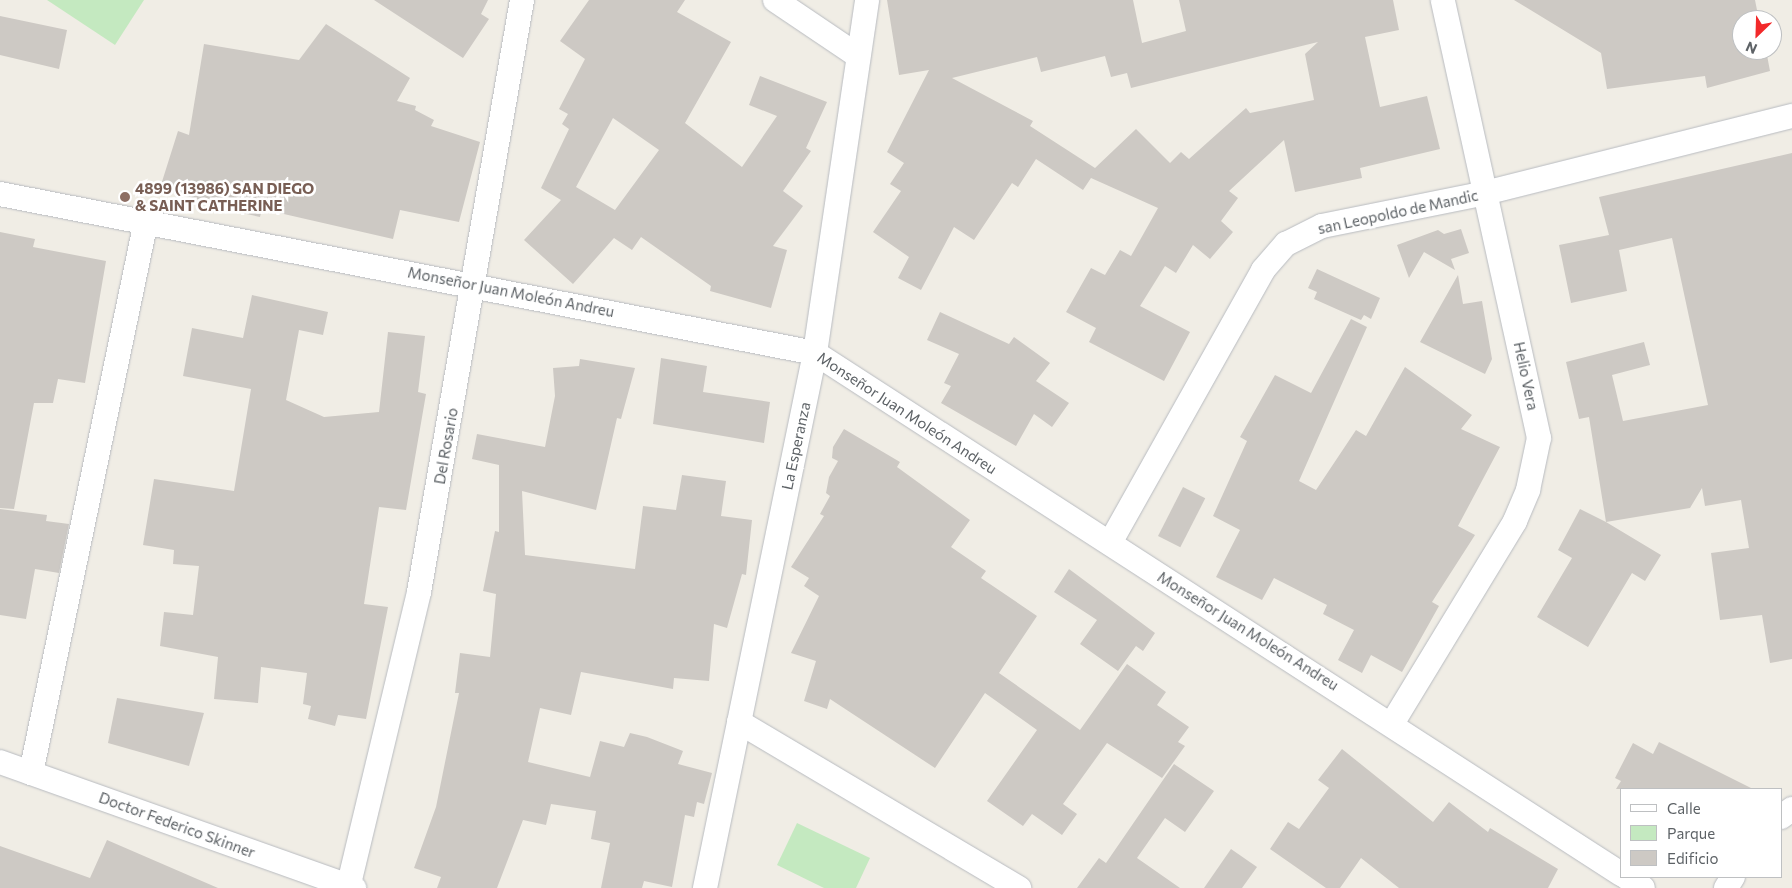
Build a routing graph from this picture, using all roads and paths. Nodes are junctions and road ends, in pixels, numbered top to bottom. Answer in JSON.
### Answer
{"nodes":[{"id":1,"x":522,"y":0,"type":"edge"},
{"id":2,"x":775,"y":0,"type":"edge"},
{"id":3,"x":867,"y":0,"type":"edge"},
{"id":4,"x":1442,"y":0,"type":"edge"},
{"id":5,"x":858,"y":56,"type":"junction"},
{"id":6,"x":1792,"y":116,"type":"edge"},
{"id":7,"x":1485,"y":192,"type":"junction"},
{"id":8,"x":0,"y":194,"type":"edge"},
{"id":9,"x":146,"y":222,"type":"junction"},
{"id":10,"x":476,"y":284,"type":"junction"},
{"id":11,"x":815,"y":353,"type":"junction"},
{"id":12,"x":1110,"y":543,"type":"junction"},
{"id":13,"x":739,"y":722,"type":"junction"},
{"id":14,"x":1392,"y":722,"type":"junction"},
{"id":15,"x":0,"y":762,"type":"edge"},
{"id":16,"x":31,"y":773,"type":"junction"},
{"id":17,"x":1620,"y":873,"type":"edge"},
{"id":18,"x":1628,"y":878,"type":"edge"},
{"id":19,"x":350,"y":887,"type":"edge"},
{"id":20,"x":705,"y":888,"type":"edge"},
{"id":21,"x":1019,"y":888,"type":"edge"},
{"id":22,"x":1643,"y":888,"type":"edge"}],
"edges":[{"from":1,"to":10,"type":"street","name":"Del Rosario"},
{"from":2,"to":5,"type":"street"},
{"from":3,"to":5,"type":"street","name":"La Esperanza"},
{"from":4,"to":7,"type":"street","name":"Helio Vera"},
{"from":5,"to":11,"type":"street","name":"La Esperanza"},
{"from":6,"to":7,"type":"street","name":"san Leopoldo de Mandic"},
{"from":7,"to":12,"type":"street","name":"san Leopoldo de Mandic"},
{"from":7,"to":14,"type":"street","name":"Helio Vera"},
{"from":8,"to":9,"type":"street","name":"Monseñor Juan Moleón Andreu"},
{"from":9,"to":10,"type":"street","name":"Monseñor Juan Moleón Andreu"},
{"from":9,"to":16,"type":"street"},
{"from":10,"to":11,"type":"street","name":"Monseñor Juan Moleón Andreu"},
{"from":10,"to":19,"type":"street","name":"Del Rosario"},
{"from":11,"to":12,"type":"street","name":"Monseñor Juan Moleón Andreu"},
{"from":11,"to":13,"type":"street","name":"La Esperanza"},
{"from":12,"to":14,"type":"street","name":"Monseñor Juan Moleón Andreu"},
{"from":13,"to":20,"type":"street","name":"La Esperanza"},
{"from":13,"to":21,"type":"street"},
{"from":14,"to":17,"type":"street","name":"Monseñor Juan Moleón Andreu"},
{"from":15,"to":16,"type":"street","name":"Doctor Federico Skinner"},
{"from":16,"to":19,"type":"street","name":"Doctor Federico Skinner"},
{"from":18,"to":22,"type":"street"}]}
